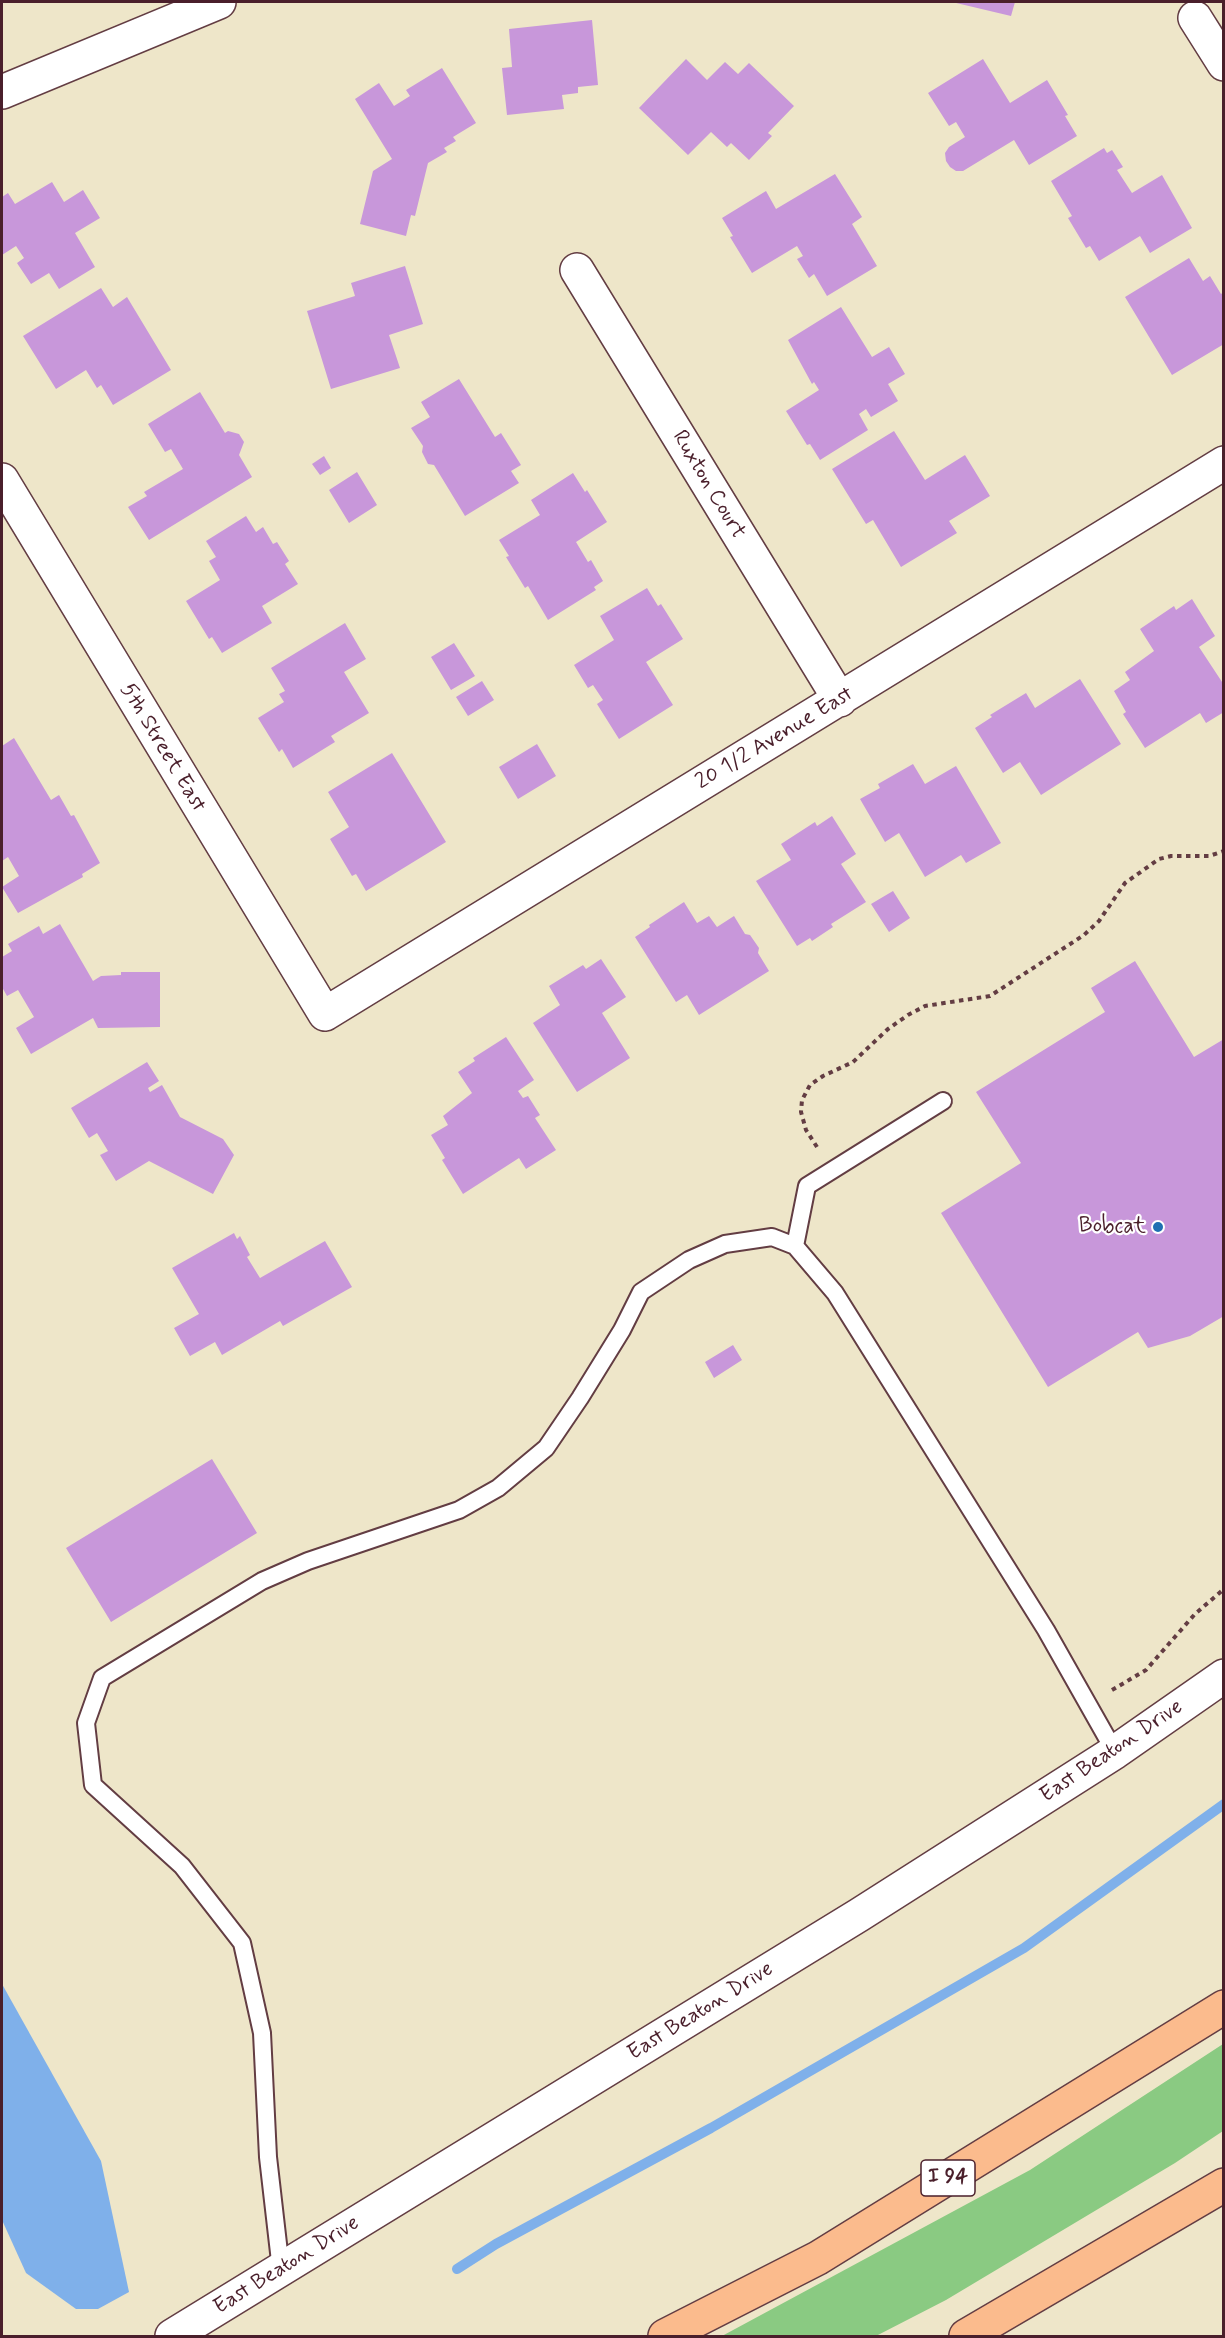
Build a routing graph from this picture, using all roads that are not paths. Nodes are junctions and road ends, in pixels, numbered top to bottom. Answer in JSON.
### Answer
{"nodes":[{"id":1,"x":219,"y":2,"type":"edge"},
{"id":2,"x":1195,"y":18,"type":"dead end"},
{"id":3,"x":1224,"y":64,"type":"edge"},
{"id":4,"x":2,"y":92,"type":"edge"},
{"id":5,"x":577,"y":270,"type":"dead end"},
{"id":6,"x":1224,"y":463,"type":"edge"},
{"id":7,"x":2,"y":480,"type":"edge"},
{"id":8,"x":840,"y":700,"type":"junction"},
{"id":9,"x":325,"y":1014,"type":"joint"},
{"id":10,"x":943,"y":1101,"type":"dead end"},
{"id":11,"x":795,"y":1246,"type":"junction"},
{"id":12,"x":1224,"y":1676,"type":"edge"},
{"id":13,"x":1115,"y":1752,"type":"junction"},
{"id":14,"x":1224,"y":2007,"type":"edge"},
{"id":15,"x":1224,"y":2185,"type":"edge"},
{"id":16,"x":281,"y":2270,"type":"junction"},
{"id":17,"x":172,"y":2337,"type":"edge"},
{"id":18,"x":665,"y":2337,"type":"edge"},
{"id":19,"x":966,"y":2337,"type":"edge"}],
"edges":[{"from":1,"to":4,"type":"street"},
{"from":2,"to":3,"type":"street"},
{"from":5,"to":8,"type":"street","name":"Ruxton Court"},
{"from":6,"to":8,"type":"street","name":"20 1/2 Avenue East"},
{"from":7,"to":9,"type":"street","name":"5th Street East"},
{"from":8,"to":9,"type":"street","name":"20 1/2 Avenue East"},
{"from":10,"to":11,"type":"lane"},
{"from":11,"to":13,"type":"lane"},
{"from":11,"to":16,"type":"lane"},
{"from":12,"to":13,"type":"street","name":"East Beaton Drive"},
{"from":13,"to":16,"type":"street","name":"East Beaton Drive"},
{"from":14,"to":18,"type":"highway","number":"I 94"},
{"from":15,"to":19,"type":"highway"},
{"from":16,"to":17,"type":"street","name":"East Beaton Drive"}]}
